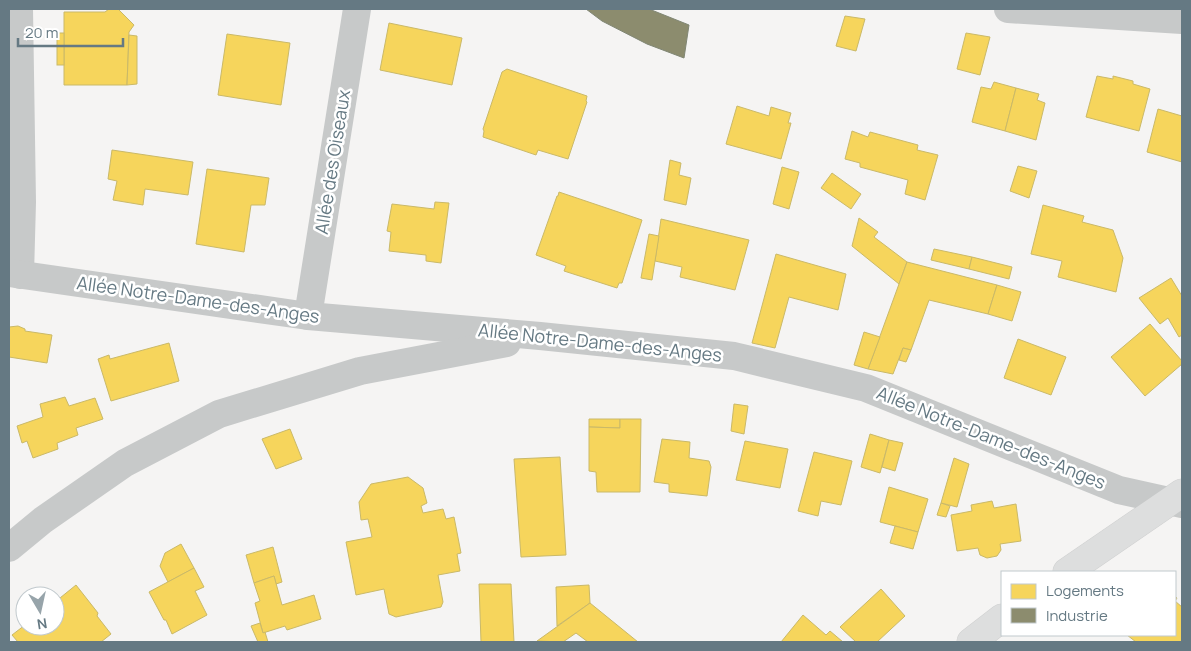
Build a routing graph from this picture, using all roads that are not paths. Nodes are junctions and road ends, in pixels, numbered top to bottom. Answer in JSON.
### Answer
{"nodes":[{"id":1,"x":19,"y":9,"type":"edge"},
{"id":2,"x":358,"y":9,"type":"edge"},
{"id":3,"x":1008,"y":9,"type":"edge"},
{"id":4,"x":1182,"y":20,"type":"edge"},
{"id":5,"x":15,"y":274,"type":"edge"},
{"id":6,"x":308,"y":316,"type":"junction"},
{"id":7,"x":540,"y":336,"type":"junction"},
{"id":8,"x":1179,"y":499,"type":"edge"},
{"id":9,"x":9,"y":548,"type":"edge"},
{"id":10,"x":1069,"y":571,"type":"edge"},
{"id":11,"x":1001,"y":619,"type":"edge"},
{"id":12,"x":971,"y":642,"type":"edge"}],
"edges":[{"from":1,"to":5,"type":"street"},
{"from":2,"to":6,"type":"street","name":"Allée des Oiseaux"},
{"from":3,"to":4,"type":"street"},
{"from":5,"to":6,"type":"street","name":"Allée Notre-Dame-des-Anges"},
{"from":6,"to":7,"type":"street","name":"Allée Notre-Dame-des-Anges"},
{"from":7,"to":8,"type":"street","name":"Allée Notre-Dame-des-Anges"},
{"from":7,"to":9,"type":"street"},
{"from":8,"to":10,"type":"street"},
{"from":11,"to":12,"type":"street"}]}
